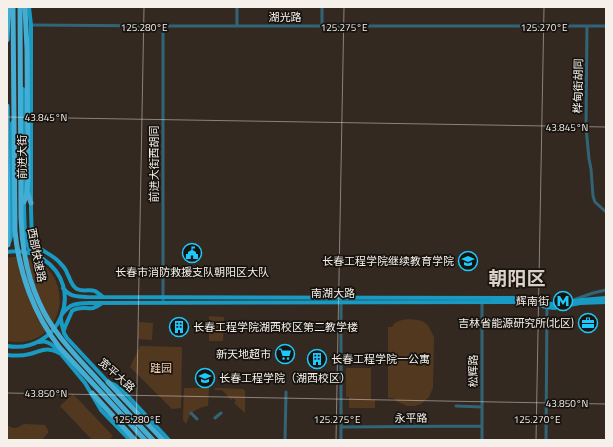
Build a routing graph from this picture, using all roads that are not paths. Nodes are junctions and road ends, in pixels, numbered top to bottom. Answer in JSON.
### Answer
{"nodes":[{"id":1,"x":12,"y":7,"type":"edge"},
{"id":2,"x":21,"y":7,"type":"edge"},
{"id":3,"x":25,"y":7,"type":"edge"},
{"id":4,"x":29,"y":7,"type":"edge"},
{"id":5,"x":237,"y":7,"type":"edge"},
{"id":6,"x":322,"y":7,"type":"edge"},
{"id":7,"x":9,"y":25,"type":"edge"},
{"id":8,"x":22,"y":25,"type":"junction"},
{"id":9,"x":31,"y":25,"type":"junction"},
{"id":10,"x":164,"y":26,"type":"junction"},
{"id":11,"x":237,"y":26,"type":"junction"},
{"id":12,"x":322,"y":26,"type":"junction"},
{"id":13,"x":587,"y":26,"type":"junction"},
{"id":14,"x":606,"y":26,"type":"edge"},
{"id":15,"x":7,"y":40,"type":"edge"},
{"id":16,"x":7,"y":106,"type":"edge"},
{"id":17,"x":8,"y":182,"type":"edge"},
{"id":18,"x":27,"y":191,"type":"junction"},
{"id":19,"x":24,"y":202,"type":"junction"},
{"id":20,"x":31,"y":204,"type":"junction"},
{"id":21,"x":606,"y":212,"type":"edge"},
{"id":22,"x":31,"y":237,"type":"junction"},
{"id":23,"x":7,"y":246,"type":"edge"},
{"id":24,"x":7,"y":252,"type":"edge"},
{"id":25,"x":37,"y":256,"type":"junction"},
{"id":26,"x":63,"y":288,"type":"junction"},
{"id":27,"x":606,"y":290,"type":"edge"},
{"id":28,"x":103,"y":297,"type":"junction"},
{"id":29,"x":163,"y":297,"type":"junction"},
{"id":30,"x":606,"y":298,"type":"edge"},
{"id":31,"x":341,"y":300,"type":"junction"},
{"id":32,"x":482,"y":301,"type":"junction"},
{"id":33,"x":163,"y":302,"type":"junction"},
{"id":34,"x":566,"y":302,"type":"junction"},
{"id":35,"x":606,"y":302,"type":"edge"},
{"id":36,"x":103,"y":303,"type":"junction"},
{"id":37,"x":547,"y":306,"type":"junction"},
{"id":38,"x":62,"y":316,"type":"junction"},
{"id":39,"x":64,"y":332,"type":"junction"},
{"id":40,"x":37,"y":343,"type":"junction"},
{"id":41,"x":7,"y":346,"type":"edge"},
{"id":42,"x":61,"y":354,"type":"junction"},
{"id":43,"x":7,"y":355,"type":"edge"},
{"id":44,"x":108,"y":382,"type":"junction"},
{"id":45,"x":286,"y":392,"type":"dead end"},
{"id":46,"x":92,"y":394,"type":"junction"},
{"id":47,"x":456,"y":406,"type":"dead end"},
{"id":48,"x":482,"y":406,"type":"junction"},
{"id":49,"x":191,"y":413,"type":"dead end"},
{"id":50,"x":221,"y":414,"type":"dead end"},
{"id":51,"x":215,"y":418,"type":"dead end"},
{"id":52,"x":197,"y":419,"type":"dead end"},
{"id":53,"x":482,"y":426,"type":"junction"},
{"id":54,"x":341,"y":427,"type":"junction"},
{"id":55,"x":130,"y":440,"type":"edge"},
{"id":56,"x":135,"y":440,"type":"edge"},
{"id":57,"x":145,"y":440,"type":"edge"},
{"id":58,"x":153,"y":440,"type":"edge"},
{"id":59,"x":163,"y":440,"type":"edge"},
{"id":60,"x":169,"y":440,"type":"edge"},
{"id":61,"x":285,"y":440,"type":"edge"},
{"id":62,"x":341,"y":440,"type":"edge"},
{"id":63,"x":482,"y":440,"type":"edge"},
{"id":64,"x":546,"y":440,"type":"edge"}],
"edges":[{"from":1,"to":7,"type":"main road","name":"前进大街"},
{"from":1,"to":15,"type":"highway","bridge":true},
{"from":1,"to":57,"type":"highway","name":"西部快速路","bridge":true},
{"from":2,"to":8,"type":"main road","name":"前进大街"},
{"from":2,"to":58,"type":"highway","name":"西部快速路","bridge":true},
{"from":3,"to":18,"type":"highway","bridge":true},
{"from":4,"to":9,"type":"main road","name":"前进大街"},
{"from":5,"to":11,"type":"street"},
{"from":6,"to":12,"type":"street"},
{"from":7,"to":8,"type":"street","name":"湖光路"},
{"from":7,"to":23,"type":"main road","name":"前进大街"},
{"from":8,"to":9,"type":"street","name":"湖光路"},
{"from":8,"to":19,"type":"main road","name":"前进大街"},
{"from":9,"to":10,"type":"street","name":"湖光路"},
{"from":9,"to":20,"type":"main road","name":"前进大街"},
{"from":10,"to":11,"type":"street","name":"湖光路"},
{"from":10,"to":29,"type":"street","name":"前进大街西胡同"},
{"from":11,"to":12,"type":"street","name":"湖光路"},
{"from":12,"to":13,"type":"street","name":"湖光路"},
{"from":13,"to":14,"type":"street","name":"湖光路"},
{"from":13,"to":21,"type":"street","name":"桦甸街胡同"},
{"from":16,"to":17,"type":"highway"},
{"from":17,"to":23,"type":"highway"},
{"from":18,"to":19,"type":"highway"},
{"from":18,"to":20,"type":"highway"},
{"from":19,"to":25,"type":"main road","name":"前进大街"},
{"from":20,"to":22,"type":"main road","name":"前进大街"},
{"from":22,"to":25,"type":"main road"},
{"from":22,"to":28,"type":"main road"},
{"from":24,"to":25,"type":"main road"},
{"from":25,"to":26,"type":"main road"},
{"from":26,"to":28,"type":"main road","name":"南湖大路"},
{"from":26,"to":38,"type":"main road"},
{"from":27,"to":34,"type":"street"},
{"from":28,"to":29,"type":"main road","name":"南湖大路"},
{"from":29,"to":31,"type":"main road","name":"南湖大路"},
{"from":29,"to":33,"type":"street","name":"前进大街西胡同"},
{"from":30,"to":34,"type":"main road","name":"南湖大路"},
{"from":31,"to":32,"type":"main road","name":"南湖大路"},
{"from":31,"to":33,"type":"main road","name":"南湖大路"},
{"from":31,"to":37,"type":"main road","name":"南湖大路"},
{"from":31,"to":54,"type":"street"},
{"from":32,"to":37,"type":"main road","name":"南湖大路"},
{"from":32,"to":48,"type":"street","name":"松辉路"},
{"from":33,"to":36,"type":"main road","name":"南湖大路"},
{"from":34,"to":37,"type":"main road","name":"南湖大路"},
{"from":35,"to":37,"type":"main road","name":"南湖大路"},
{"from":36,"to":38,"type":"main road","name":"南湖大路"},
{"from":36,"to":39,"type":"main road"},
{"from":37,"to":64,"type":"street"},
{"from":38,"to":39,"type":"main road","name":"宽平大路"},
{"from":38,"to":40,"type":"main road"},
{"from":39,"to":44,"type":"main road","name":"宽平大路"},
{"from":40,"to":41,"type":"main road"},
{"from":40,"to":42,"type":"main road"},
{"from":42,"to":43,"type":"main road"},
{"from":42,"to":46,"type":"main road"},
{"from":44,"to":59,"type":"highway"},
{"from":44,"to":60,"type":"main road","name":"宽平大路"},
{"from":45,"to":61,"type":"street"},
{"from":46,"to":55,"type":"main road"},
{"from":46,"to":56,"type":"highway"},
{"from":47,"to":48,"type":"street"},
{"from":48,"to":53,"type":"street","name":"松辉路"},
{"from":49,"to":52,"type":"street"},
{"from":50,"to":51,"type":"street"},
{"from":53,"to":54,"type":"street","name":"永平路"},
{"from":53,"to":63,"type":"street","name":"松辉路"},
{"from":54,"to":62,"type":"street"}]}
